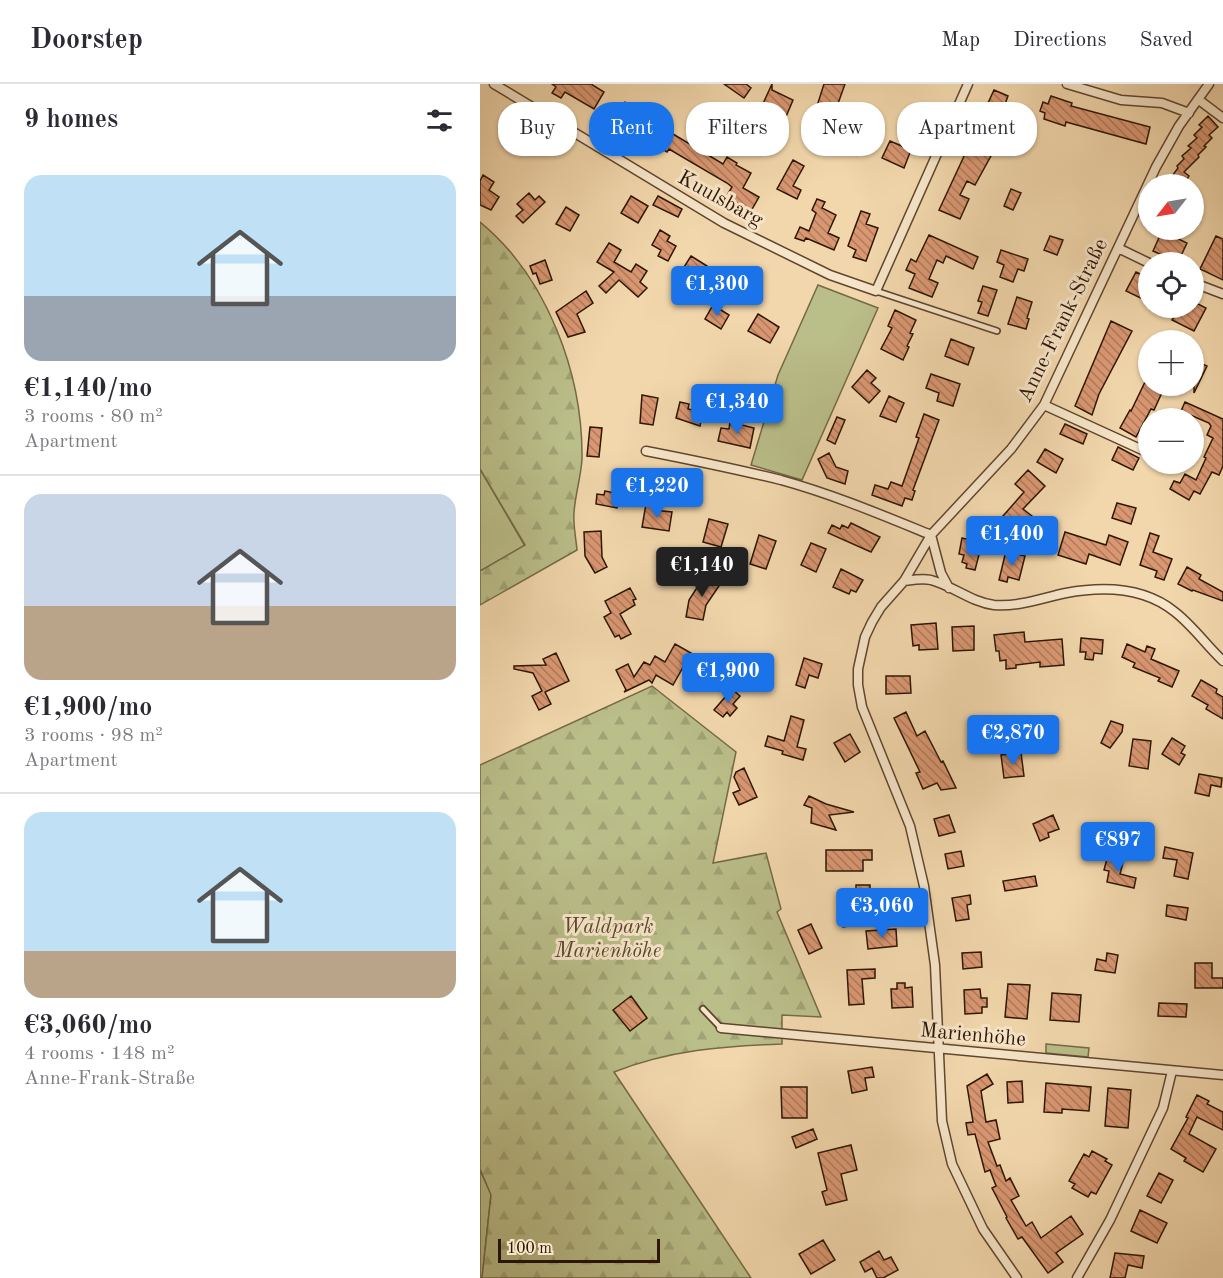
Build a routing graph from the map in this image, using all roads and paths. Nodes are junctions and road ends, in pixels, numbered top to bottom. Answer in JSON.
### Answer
{"nodes":[{"id":1,"x":494,"y":84,"type":"edge"},
{"id":2,"x":968,"y":84,"type":"edge"},
{"id":3,"x":1067,"y":84,"type":"edge"},
{"id":4,"x":1209,"y":84,"type":"edge"},
{"id":5,"x":1199,"y":100,"type":"junction"},
{"id":6,"x":1189,"y":113,"type":"junction"},
{"id":7,"x":1223,"y":118,"type":"edge"},
{"id":8,"x":1118,"y":248,"type":"junction"},
{"id":9,"x":1138,"y":258,"type":"edge"},
{"id":10,"x":1204,"y":287,"type":"edge"},
{"id":11,"x":876,"y":291,"type":"junction"},
{"id":12,"x":1223,"y":294,"type":"edge"},
{"id":13,"x":997,"y":331,"type":"dead end"},
{"id":14,"x":1044,"y":405,"type":"junction"},
{"id":15,"x":1138,"y":447,"type":"edge"},
{"id":16,"x":646,"y":452,"type":"dead end"},
{"id":17,"x":931,"y":535,"type":"junction"},
{"id":18,"x":904,"y":581,"type":"junction"},
{"id":19,"x":949,"y":588,"type":"junction"},
{"id":20,"x":1223,"y":661,"type":"edge"},
{"id":21,"x":703,"y":1009,"type":"dead end"},
{"id":22,"x":721,"y":1029,"type":"joint"},
{"id":23,"x":939,"y":1048,"type":"junction"},
{"id":24,"x":1172,"y":1071,"type":"junction"},
{"id":25,"x":1223,"y":1075,"type":"edge"},
{"id":26,"x":1017,"y":1278,"type":"edge"},
{"id":27,"x":1077,"y":1278,"type":"edge"}],
"edges":[{"from":1,"to":11,"type":"street","name":"Kuulsbarg"},
{"from":2,"to":11,"type":"street"},
{"from":3,"to":6,"type":"street"},
{"from":4,"to":5,"type":"street","name":"Anne-Frank-Straße"},
{"from":5,"to":6,"type":"street","name":"Anne-Frank-Straße"},
{"from":5,"to":7,"type":"street"},
{"from":6,"to":8,"type":"street","name":"Anne-Frank-Straße"},
{"from":8,"to":9,"type":"street"},
{"from":8,"to":14,"type":"street","name":"Anne-Frank-Straße"},
{"from":10,"to":12,"type":"street"},
{"from":11,"to":13,"type":"lane","name":"Kuulsbarg"},
{"from":14,"to":15,"type":"street"},
{"from":14,"to":17,"type":"street","name":"Anne-Frank-Straße"},
{"from":16,"to":17,"type":"street"},
{"from":17,"to":18,"type":"street","name":"Anne-Frank-Straße"},
{"from":17,"to":19,"type":"street"},
{"from":18,"to":19,"type":"street"},
{"from":18,"to":23,"type":"street","name":"Anne-Frank-Straße"},
{"from":19,"to":20,"type":"street"},
{"from":21,"to":22,"type":"lane"},
{"from":22,"to":23,"type":"street","name":"Marienhöhe"},
{"from":23,"to":24,"type":"street","name":"Marienhöhe"},
{"from":23,"to":26,"type":"street","name":"Anne-Frank-Straße"},
{"from":24,"to":25,"type":"street","name":"Marienhöhe"},
{"from":24,"to":27,"type":"street"}]}
